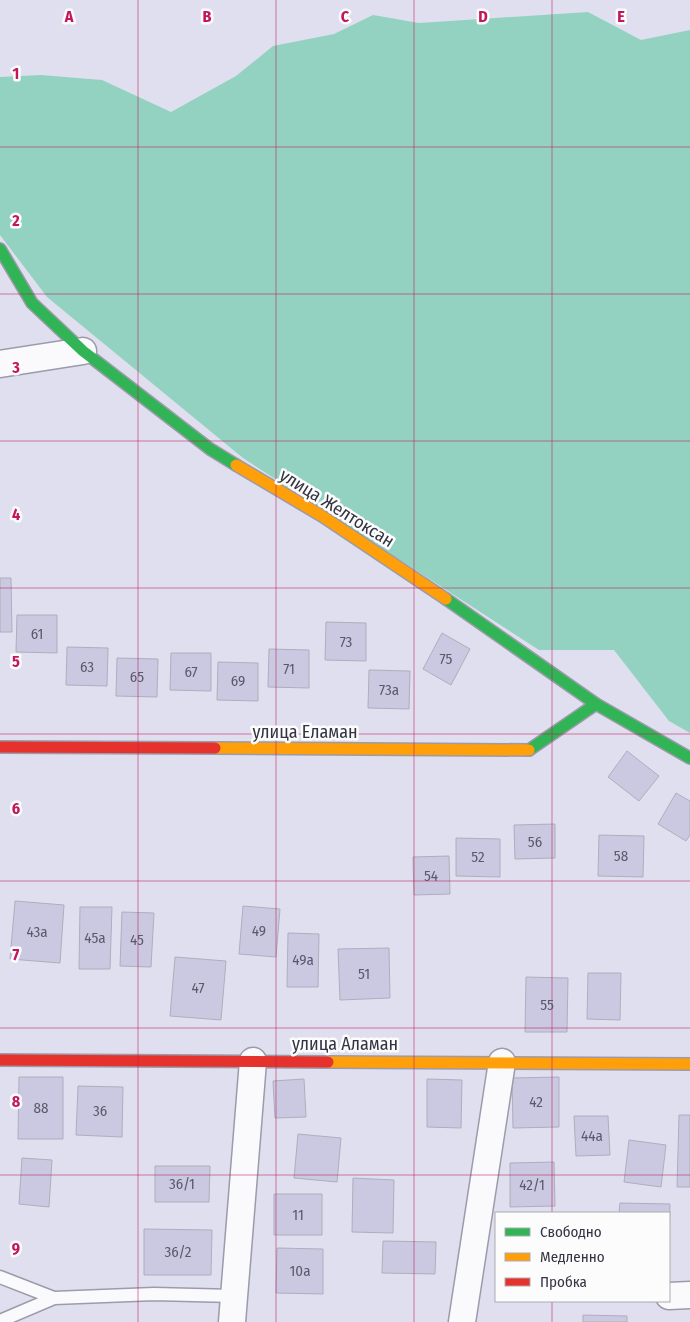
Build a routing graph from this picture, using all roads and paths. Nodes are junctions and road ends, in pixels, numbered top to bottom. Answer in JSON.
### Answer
{"nodes":[{"id":1,"x":0,"y":249,"type":"edge"},
{"id":2,"x":84,"y":351,"type":"junction"},
{"id":3,"x":0,"y":364,"type":"edge"},
{"id":4,"x":596,"y":704,"type":"junction"},
{"id":5,"x":0,"y":747,"type":"edge"},
{"id":6,"x":690,"y":758,"type":"edge"},
{"id":7,"x":0,"y":1060,"type":"edge"},
{"id":8,"x":254,"y":1061,"type":"junction"},
{"id":9,"x":502,"y":1062,"type":"junction"},
{"id":10,"x":690,"y":1064,"type":"edge"},
{"id":11,"x":0,"y":1277,"type":"edge"},
{"id":12,"x":690,"y":1295,"type":"edge"},
{"id":13,"x":234,"y":1296,"type":"junction"},
{"id":14,"x":670,"y":1296,"type":"edge"},
{"id":15,"x":54,"y":1298,"type":"junction"},
{"id":16,"x":0,"y":1321,"type":"edge"},
{"id":17,"x":232,"y":1322,"type":"edge"},
{"id":18,"x":462,"y":1322,"type":"edge"}],
"edges":[{"from":1,"to":2,"type":"street","name":"улица Желтоксан"},
{"from":2,"to":3,"type":"street"},
{"from":2,"to":4,"type":"street","name":"улица Желтоксан"},
{"from":4,"to":5,"type":"street","name":"улица Еламан"},
{"from":4,"to":6,"type":"street","name":"улица Желтоксан"},
{"from":7,"to":8,"type":"street","name":"улица Аламан"},
{"from":8,"to":9,"type":"street","name":"улица Аламан"},
{"from":8,"to":13,"type":"street"},
{"from":9,"to":10,"type":"street","name":"улица Аламан"},
{"from":9,"to":18,"type":"street"},
{"from":11,"to":15,"type":"lane"},
{"from":12,"to":14,"type":"street"},
{"from":13,"to":15,"type":"lane"},
{"from":13,"to":17,"type":"street"},
{"from":15,"to":16,"type":"lane"}]}
